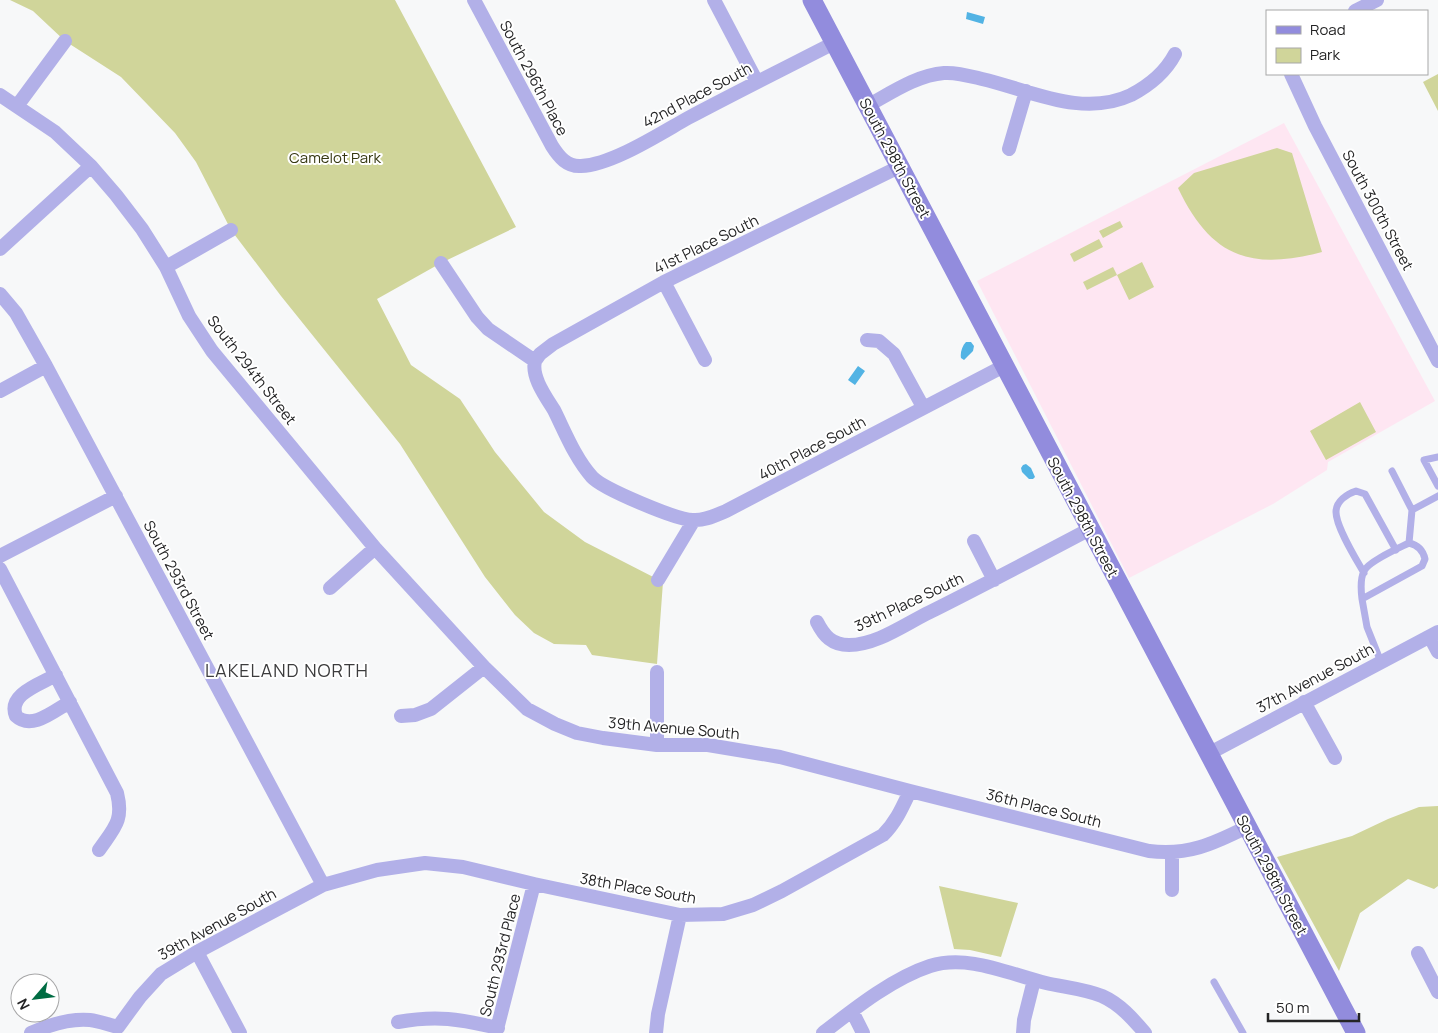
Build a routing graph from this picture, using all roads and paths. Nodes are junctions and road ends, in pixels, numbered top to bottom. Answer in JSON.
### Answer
{"nodes":[{"id":1,"x":474,"y":0,"type":"edge"},
{"id":2,"x":714,"y":0,"type":"edge"},
{"id":3,"x":812,"y":0,"type":"edge"},
{"id":4,"x":1377,"y":0,"type":"edge"},
{"id":5,"x":1357,"y":10,"type":"edge"},
{"id":6,"x":65,"y":41,"type":"dead end"},
{"id":7,"x":834,"y":43,"type":"junction"},
{"id":8,"x":1175,"y":54,"type":"dead end"},
{"id":9,"x":1291,"y":75,"type":"edge"},
{"id":10,"x":757,"y":82,"type":"junction"},
{"id":11,"x":1026,"y":90,"type":"junction"},
{"id":12,"x":0,"y":95,"type":"edge"},
{"id":13,"x":17,"y":106,"type":"junction"},
{"id":14,"x":867,"y":106,"type":"junction"},
{"id":15,"x":1009,"y":149,"type":"dead end"},
{"id":16,"x":91,"y":166,"type":"junction"},
{"id":17,"x":572,"y":166,"type":"joint"},
{"id":18,"x":899,"y":166,"type":"junction"},
{"id":19,"x":231,"y":230,"type":"dead end"},
{"id":20,"x":0,"y":249,"type":"edge"},
{"id":21,"x":441,"y":263,"type":"dead end"},
{"id":22,"x":166,"y":267,"type":"junction"},
{"id":23,"x":664,"y":282,"type":"junction"},
{"id":24,"x":0,"y":294,"type":"edge"},
{"id":25,"x":867,"y":340,"type":"dead end"},
{"id":26,"x":705,"y":360,"type":"dead end"},
{"id":27,"x":535,"y":361,"type":"junction"},
{"id":28,"x":1438,"y":361,"type":"edge"},
{"id":29,"x":46,"y":366,"type":"junction"},
{"id":30,"x":1004,"y":366,"type":"junction"},
{"id":31,"x":0,"y":391,"type":"edge"},
{"id":32,"x":923,"y":407,"type":"junction"},
{"id":33,"x":1438,"y":456,"type":"edge"},
{"id":34,"x":1392,"y":471,"type":"dead end"},
{"id":35,"x":1438,"y":486,"type":"edge"},
{"id":36,"x":116,"y":496,"type":"junction"},
{"id":37,"x":1438,"y":496,"type":"edge"},
{"id":38,"x":1412,"y":510,"type":"junction"},
{"id":39,"x":694,"y":520,"type":"junction"},
{"id":40,"x":1090,"y":529,"type":"junction"},
{"id":41,"x":974,"y":541,"type":"dead end"},
{"id":42,"x":1409,"y":544,"type":"junction"},
{"id":43,"x":375,"y":548,"type":"junction"},
{"id":44,"x":1396,"y":550,"type":"junction"},
{"id":45,"x":0,"y":556,"type":"edge"},
{"id":46,"x":0,"y":569,"type":"edge"},
{"id":47,"x":1364,"y":573,"type":"junction"},
{"id":48,"x":658,"y":580,"type":"dead end"},
{"id":49,"x":994,"y":580,"type":"junction"},
{"id":50,"x":330,"y":588,"type":"dead end"},
{"id":51,"x":1362,"y":599,"type":"junction"},
{"id":52,"x":817,"y":622,"type":"dead end"},
{"id":53,"x":1434,"y":635,"type":"edge"},
{"id":54,"x":1438,"y":652,"type":"edge"},
{"id":55,"x":1381,"y":662,"type":"junction"},
{"id":56,"x":484,"y":667,"type":"junction"},
{"id":57,"x":658,"y":672,"type":"dead end"},
{"id":58,"x":56,"y":675,"type":"junction"},
{"id":59,"x":70,"y":702,"type":"junction"},
{"id":60,"x":1304,"y":702,"type":"junction"},
{"id":61,"x":401,"y":716,"type":"dead end"},
{"id":62,"x":657,"y":745,"type":"junction"},
{"id":63,"x":1208,"y":754,"type":"junction"},
{"id":64,"x":1335,"y":758,"type":"dead end"},
{"id":65,"x":910,"y":791,"type":"junction"},
{"id":66,"x":1247,"y":827,"type":"junction"},
{"id":67,"x":99,"y":850,"type":"dead end"},
{"id":68,"x":1172,"y":852,"type":"junction"},
{"id":69,"x":534,"y":884,"type":"junction"},
{"id":70,"x":323,"y":885,"type":"junction"},
{"id":71,"x":1172,"y":890,"type":"dead end"},
{"id":72,"x":680,"y":915,"type":"junction"},
{"id":73,"x":197,"y":952,"type":"junction"},
{"id":74,"x":1418,"y":953,"type":"dead end"},
{"id":75,"x":1034,"y":980,"type":"junction"},
{"id":76,"x":1214,"y":982,"type":"dead end"},
{"id":77,"x":1438,"y":992,"type":"edge"},
{"id":78,"x":852,"y":1011,"type":"junction"},
{"id":79,"x":398,"y":1022,"type":"dead end"},
{"id":80,"x":117,"y":1030,"type":"edge"},
{"id":81,"x":497,"y":1030,"type":"edge"},
{"id":82,"x":31,"y":1033,"type":"edge"},
{"id":83,"x":240,"y":1033,"type":"edge"},
{"id":84,"x":656,"y":1033,"type":"edge"},
{"id":85,"x":823,"y":1033,"type":"edge"},
{"id":86,"x":862,"y":1033,"type":"edge"},
{"id":87,"x":1023,"y":1033,"type":"edge"},
{"id":88,"x":1145,"y":1033,"type":"edge"},
{"id":89,"x":1243,"y":1033,"type":"edge"},
{"id":90,"x":1356,"y":1033,"type":"edge"}],
"edges":[{"from":1,"to":17,"type":"street","name":"South 296th Place"},
{"from":2,"to":10,"type":"street"},
{"from":3,"to":7,"type":"street","name":"South 298th Street"},
{"from":4,"to":5,"type":"street"},
{"from":6,"to":13,"type":"street"},
{"from":7,"to":10,"type":"street","name":"42nd Place South"},
{"from":7,"to":14,"type":"street","name":"South 298th Street"},
{"from":8,"to":11,"type":"street"},
{"from":9,"to":28,"type":"street","name":"South 300th Street"},
{"from":10,"to":17,"type":"street","name":"42nd Place South"},
{"from":11,"to":14,"type":"street"},
{"from":11,"to":15,"type":"street"},
{"from":12,"to":13,"type":"street","name":"South 294th Street"},
{"from":13,"to":16,"type":"street","name":"South 294th Street"},
{"from":14,"to":18,"type":"street","name":"South 298th Street"},
{"from":16,"to":20,"type":"street"},
{"from":16,"to":22,"type":"street","name":"South 294th Street"},
{"from":18,"to":23,"type":"street","name":"41st Place South"},
{"from":18,"to":30,"type":"street","name":"South 298th Street"},
{"from":19,"to":22,"type":"street"},
{"from":21,"to":27,"type":"street"},
{"from":22,"to":43,"type":"street","name":"South 294th Street"},
{"from":23,"to":26,"type":"street"},
{"from":23,"to":27,"type":"street","name":"41st Place South"},
{"from":24,"to":29,"type":"street","name":"South 293rd Street"},
{"from":25,"to":32,"type":"street"},
{"from":27,"to":39,"type":"street"},
{"from":29,"to":31,"type":"street"},
{"from":29,"to":36,"type":"street","name":"South 293rd Street"},
{"from":30,"to":32,"type":"street","name":"40th Place South"},
{"from":30,"to":40,"type":"street","name":"South 298th Street"},
{"from":32,"to":39,"type":"street","name":"40th Place South"},
{"from":33,"to":35,"type":"lane"},
{"from":34,"to":38,"type":"lane"},
{"from":36,"to":45,"type":"street"},
{"from":36,"to":70,"type":"street","name":"South 293rd Street"},
{"from":37,"to":38,"type":"lane"},
{"from":38,"to":42,"type":"lane"},
{"from":39,"to":48,"type":"street"},
{"from":40,"to":49,"type":"street","name":"39th Place South"},
{"from":40,"to":63,"type":"street","name":"South 298th Street"},
{"from":41,"to":49,"type":"street"},
{"from":42,"to":44,"type":"lane"},
{"from":42,"to":51,"type":"lane"},
{"from":43,"to":50,"type":"street"},
{"from":43,"to":56,"type":"street","name":"South 294th Street"},
{"from":44,"to":47,"type":"lane"},
{"from":44,"to":47,"type":"lane"},
{"from":46,"to":58,"type":"street"},
{"from":47,"to":51,"type":"lane"},
{"from":49,"to":52,"type":"street","name":"39th Place South"},
{"from":51,"to":55,"type":"lane"},
{"from":53,"to":54,"type":"street"},
{"from":53,"to":55,"type":"street","name":"37th Avenue South"},
{"from":55,"to":60,"type":"street","name":"37th Avenue South"},
{"from":56,"to":61,"type":"street"},
{"from":56,"to":62,"type":"street","name":"39th Avenue South"},
{"from":57,"to":62,"type":"street"},
{"from":58,"to":59,"type":"street"},
{"from":58,"to":59,"type":"street"},
{"from":59,"to":67,"type":"street"},
{"from":60,"to":63,"type":"street","name":"37th Avenue South"},
{"from":60,"to":64,"type":"street"},
{"from":62,"to":65,"type":"street","name":"39th Avenue South"},
{"from":63,"to":66,"type":"street","name":"South 298th Street"},
{"from":65,"to":68,"type":"street","name":"36th Place South"},
{"from":65,"to":72,"type":"street","name":"38th Place South"},
{"from":66,"to":68,"type":"street","name":"36th Place South"},
{"from":66,"to":90,"type":"street","name":"South 298th Street"},
{"from":68,"to":71,"type":"street"},
{"from":69,"to":70,"type":"street","name":"38th Place South"},
{"from":69,"to":72,"type":"street","name":"38th Place South"},
{"from":69,"to":81,"type":"street","name":"South 293rd Place"},
{"from":70,"to":73,"type":"street","name":"39th Avenue South"},
{"from":72,"to":84,"type":"street"},
{"from":73,"to":80,"type":"street","name":"39th Avenue South"},
{"from":73,"to":83,"type":"street"},
{"from":74,"to":77,"type":"street"},
{"from":75,"to":78,"type":"street"},
{"from":75,"to":87,"type":"street"},
{"from":75,"to":88,"type":"street"},
{"from":76,"to":89,"type":"lane"},
{"from":78,"to":85,"type":"street"},
{"from":78,"to":86,"type":"street"},
{"from":79,"to":81,"type":"street"},
{"from":80,"to":82,"type":"street","name":"39th Avenue South"}]}
